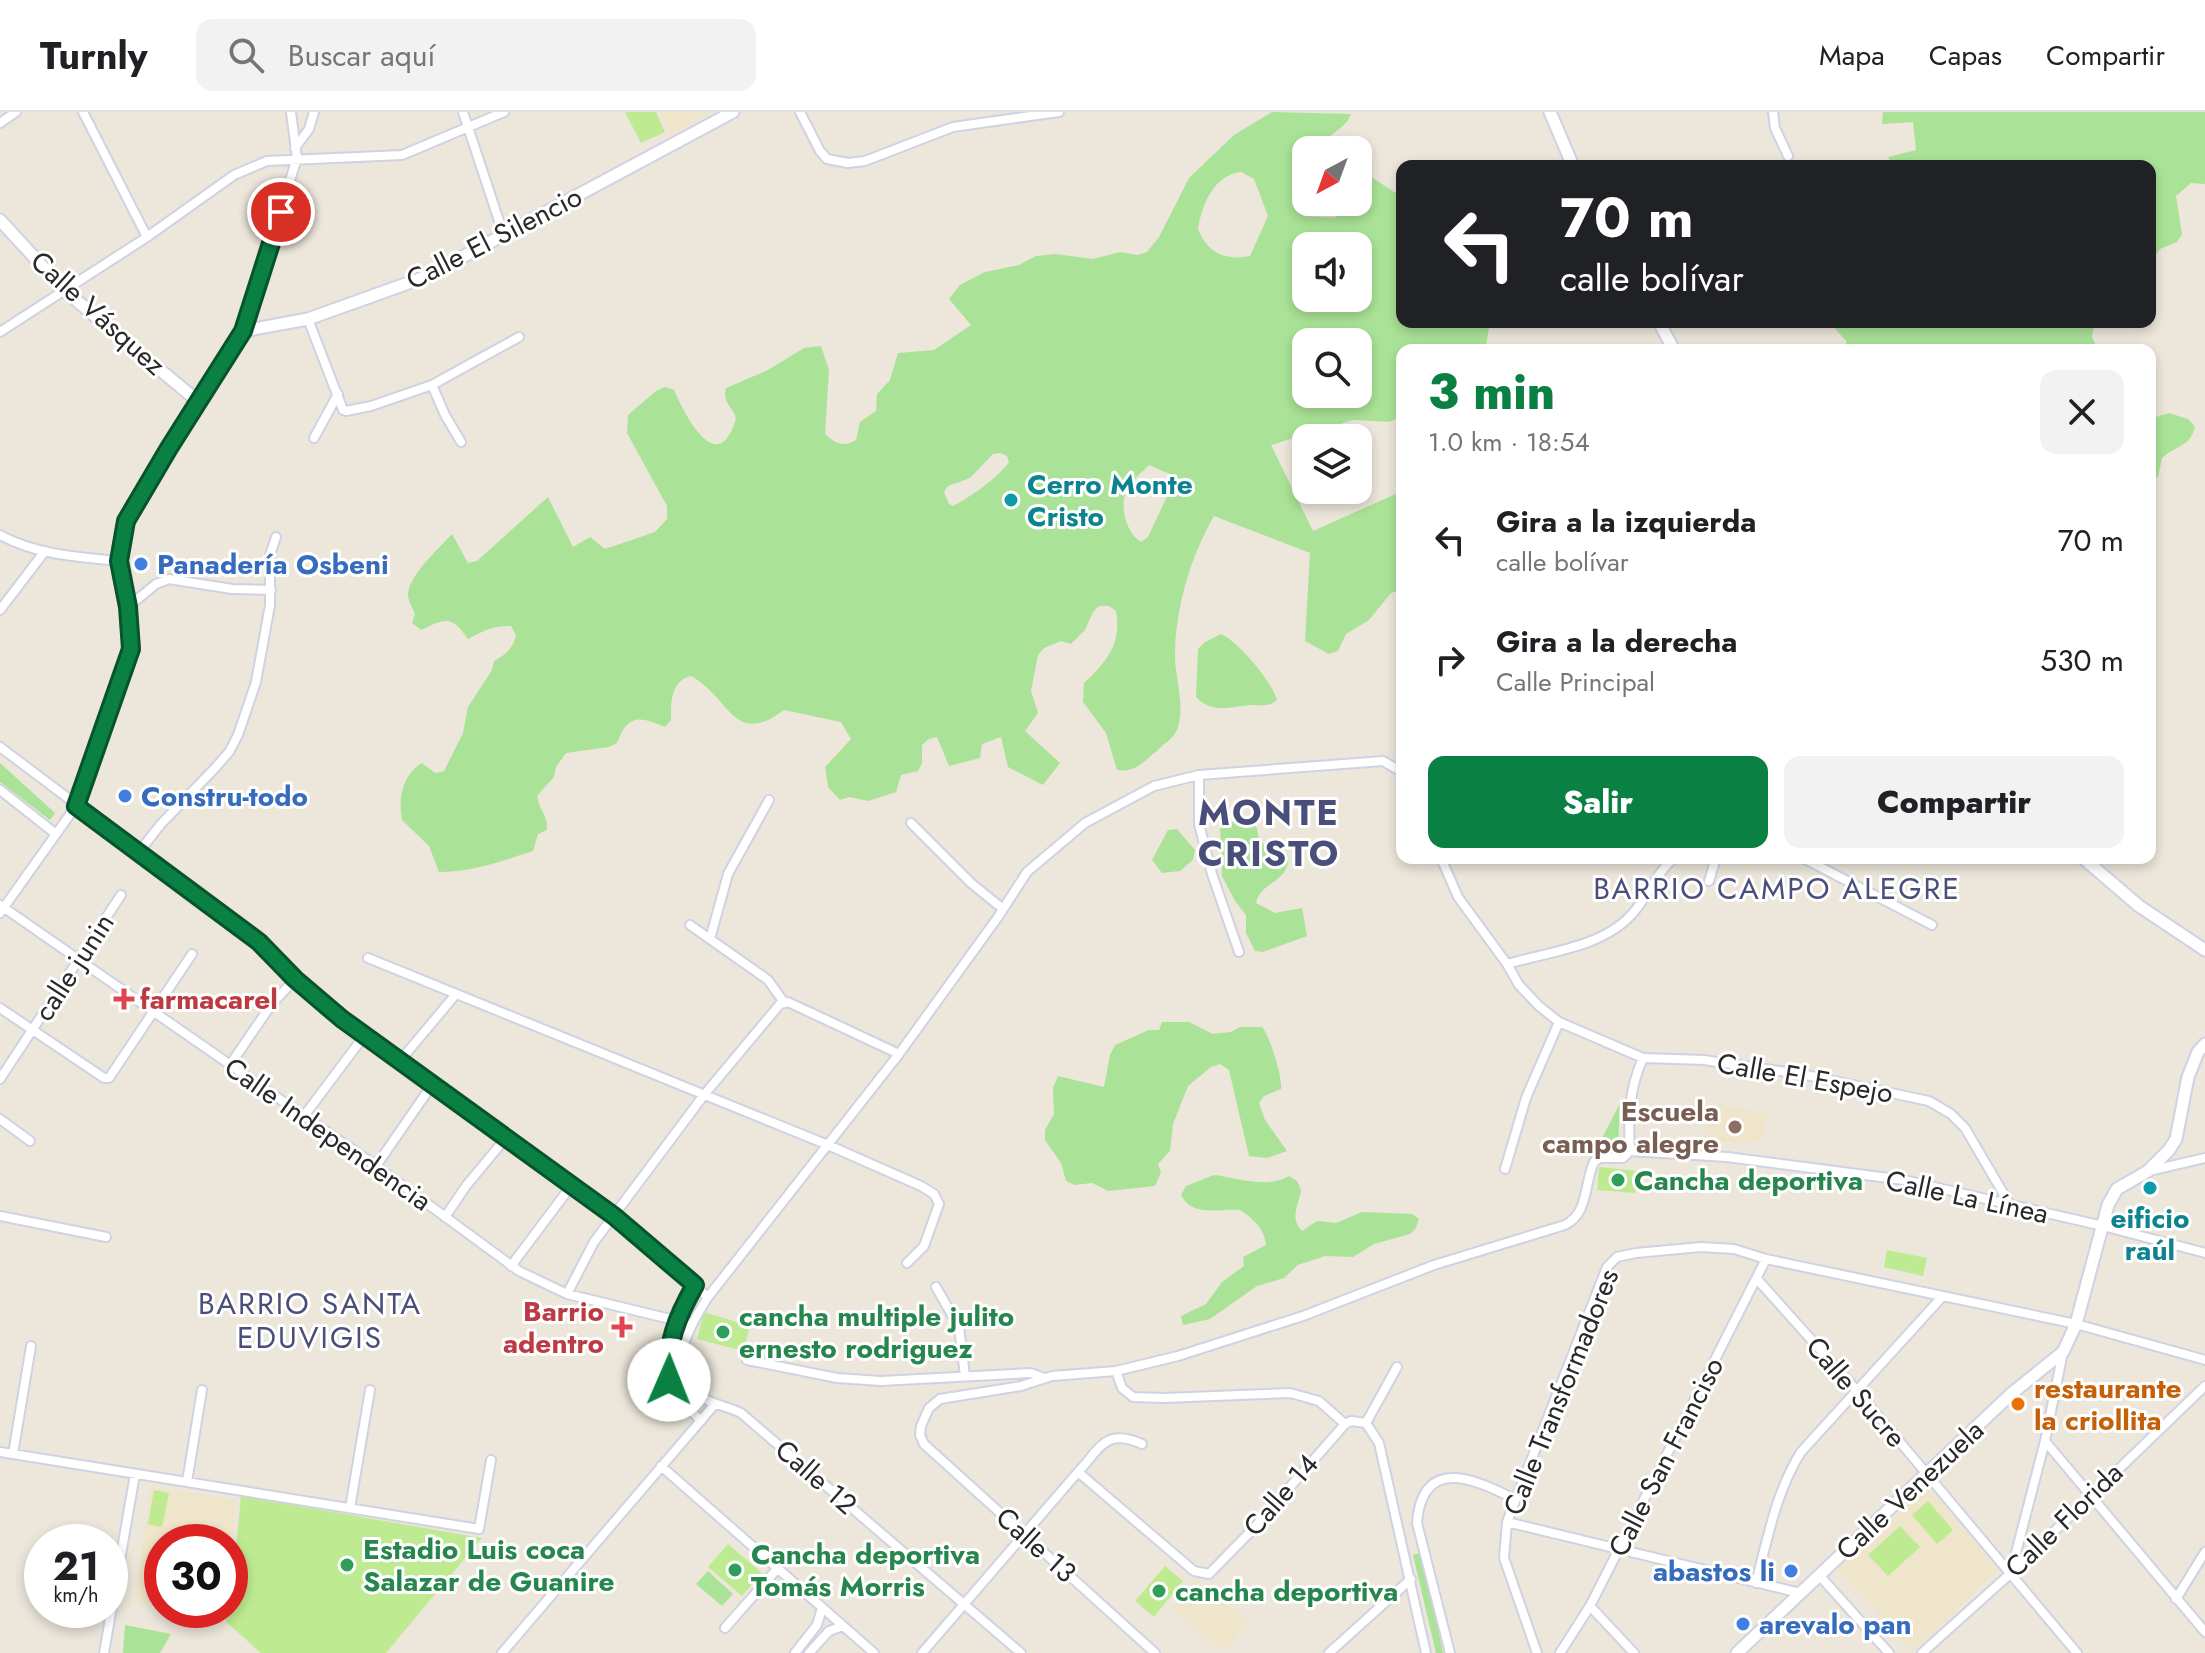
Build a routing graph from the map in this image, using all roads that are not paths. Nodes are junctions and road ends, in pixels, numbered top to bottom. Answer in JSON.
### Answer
{"nodes":[{"id":1,"x":16,"y":112,"type":"edge"},
{"id":2,"x":83,"y":112,"type":"edge"},
{"id":3,"x":291,"y":112,"type":"edge"},
{"id":4,"x":314,"y":112,"type":"edge"},
{"id":5,"x":463,"y":112,"type":"edge"},
{"id":6,"x":504,"y":112,"type":"edge"},
{"id":7,"x":733,"y":112,"type":"edge"},
{"id":8,"x":800,"y":112,"type":"edge"},
{"id":9,"x":1059,"y":112,"type":"edge"},
{"id":10,"x":1550,"y":112,"type":"edge"},
{"id":11,"x":1773,"y":112,"type":"edge"},
{"id":12,"x":0,"y":123,"type":"edge"},
{"id":13,"x":469,"y":128,"type":"junction"},
{"id":14,"x":295,"y":148,"type":"junction"},
{"id":15,"x":1788,"y":156,"type":"dead end"},
{"id":16,"x":297,"y":158,"type":"junction"},
{"id":17,"x":1570,"y":160,"type":"edge"},
{"id":18,"x":0,"y":220,"type":"edge"},
{"id":19,"x":504,"y":236,"type":"junction"},
{"id":20,"x":147,"y":237,"type":"junction"},
{"id":21,"x":65,"y":291,"type":"junction"},
{"id":22,"x":308,"y":319,"type":"junction"},
{"id":23,"x":243,"y":331,"type":"junction"},
{"id":24,"x":0,"y":332,"type":"edge"},
{"id":25,"x":519,"y":337,"type":"dead end"},
{"id":26,"x":432,"y":385,"type":"junction"},
{"id":27,"x":338,"y":394,"type":"junction"},
{"id":28,"x":200,"y":403,"type":"junction"},
{"id":29,"x":314,"y":438,"type":"dead end"},
{"id":30,"x":461,"y":442,"type":"dead end"},
{"id":31,"x":0,"y":535,"type":"edge"},
{"id":32,"x":276,"y":537,"type":"dead end"},
{"id":33,"x":45,"y":551,"type":"junction"},
{"id":34,"x":119,"y":561,"type":"junction"},
{"id":35,"x":271,"y":590,"type":"junction"},
{"id":36,"x":128,"y":607,"type":"junction"},
{"id":37,"x":0,"y":610,"type":"edge"},
{"id":38,"x":0,"y":747,"type":"edge"},
{"id":39,"x":1396,"y":769,"type":"edge"},
{"id":40,"x":1199,"y":775,"type":"junction"},
{"id":41,"x":0,"y":790,"type":"edge"},
{"id":42,"x":769,"y":800,"type":"dead end"},
{"id":43,"x":76,"y":806,"type":"junction"},
{"id":44,"x":911,"y":823,"type":"dead end"},
{"id":45,"x":56,"y":834,"type":"junction"},
{"id":46,"x":138,"y":853,"type":"junction"},
{"id":47,"x":1444,"y":864,"type":"edge"},
{"id":48,"x":1669,"y":864,"type":"edge"},
{"id":49,"x":1714,"y":864,"type":"edge"},
{"id":50,"x":1815,"y":864,"type":"edge"},
{"id":51,"x":2090,"y":864,"type":"edge"},
{"id":52,"x":1709,"y":881,"type":"dead end"},
{"id":53,"x":121,"y":895,"type":"dead end"},
{"id":54,"x":1,"y":908,"type":"edge"},
{"id":55,"x":1003,"y":909,"type":"junction"},
{"id":56,"x":690,"y":925,"type":"dead end"},
{"id":57,"x":1932,"y":925,"type":"dead end"},
{"id":58,"x":710,"y":939,"type":"junction"},
{"id":59,"x":2205,"y":950,"type":"edge"},
{"id":60,"x":1239,"y":952,"type":"dead end"},
{"id":61,"x":192,"y":954,"type":"dead end"},
{"id":62,"x":368,"y":958,"type":"dead end"},
{"id":63,"x":81,"y":959,"type":"junction"},
{"id":64,"x":1507,"y":964,"type":"junction"},
{"id":65,"x":295,"y":979,"type":"junction"},
{"id":66,"x":456,"y":994,"type":"junction"},
{"id":67,"x":783,"y":1001,"type":"junction"},
{"id":68,"x":0,"y":1008,"type":"edge"},
{"id":69,"x":154,"y":1012,"type":"junction"},
{"id":70,"x":1559,"y":1022,"type":"junction"},
{"id":71,"x":33,"y":1031,"type":"junction"},
{"id":72,"x":364,"y":1036,"type":"junction"},
{"id":73,"x":2205,"y":1044,"type":"edge"},
{"id":74,"x":899,"y":1054,"type":"junction"},
{"id":75,"x":1643,"y":1058,"type":"junction"},
{"id":76,"x":400,"y":1061,"type":"junction"},
{"id":77,"x":230,"y":1065,"type":"junction"},
{"id":78,"x":0,"y":1079,"type":"edge"},
{"id":79,"x":432,"y":1085,"type":"junction"},
{"id":80,"x":704,"y":1095,"type":"junction"},
{"id":81,"x":304,"y":1116,"type":"junction"},
{"id":82,"x":0,"y":1119,"type":"edge"},
{"id":83,"x":505,"y":1139,"type":"junction"},
{"id":84,"x":30,"y":1141,"type":"dead end"},
{"id":85,"x":828,"y":1145,"type":"junction"},
{"id":86,"x":1630,"y":1151,"type":"junction"},
{"id":87,"x":2205,"y":1158,"type":"edge"},
{"id":88,"x":376,"y":1166,"type":"junction"},
{"id":89,"x":1505,"y":1169,"type":"dead end"},
{"id":90,"x":2148,"y":1171,"type":"junction"},
{"id":91,"x":571,"y":1186,"type":"junction"},
{"id":92,"x":2009,"y":1203,"type":"junction"},
{"id":93,"x":0,"y":1216,"type":"edge"},
{"id":94,"x":614,"y":1216,"type":"junction"},
{"id":95,"x":445,"y":1217,"type":"junction"},
{"id":96,"x":2103,"y":1226,"type":"junction"},
{"id":97,"x":106,"y":1237,"type":"dead end"},
{"id":98,"x":2205,"y":1253,"type":"edge"},
{"id":99,"x":1766,"y":1259,"type":"junction"},
{"id":100,"x":907,"y":1263,"type":"dead end"},
{"id":101,"x":511,"y":1266,"type":"junction"},
{"id":102,"x":1757,"y":1279,"type":"junction"},
{"id":103,"x":695,"y":1285,"type":"junction"},
{"id":104,"x":936,"y":1287,"type":"dead end"},
{"id":105,"x":567,"y":1294,"type":"junction"},
{"id":106,"x":708,"y":1297,"type":"junction"},
{"id":107,"x":1942,"y":1297,"type":"junction"},
{"id":108,"x":676,"y":1319,"type":"junction"},
{"id":109,"x":691,"y":1324,"type":"junction"},
{"id":110,"x":2076,"y":1324,"type":"junction"},
{"id":111,"x":31,"y":1346,"type":"dead end"},
{"id":112,"x":2063,"y":1352,"type":"junction"},
{"id":113,"x":747,"y":1360,"type":"dead end"},
{"id":114,"x":2205,"y":1360,"type":"edge"},
{"id":115,"x":1397,"y":1367,"type":"dead end"},
{"id":116,"x":1116,"y":1371,"type":"junction"},
{"id":117,"x":965,"y":1376,"type":"junction"},
{"id":118,"x":1044,"y":1378,"type":"junction"},
{"id":119,"x":2205,"y":1386,"type":"edge"},
{"id":120,"x":202,"y":1390,"type":"dead end"},
{"id":121,"x":370,"y":1390,"type":"dead end"},
{"id":122,"x":1858,"y":1392,"type":"junction"},
{"id":123,"x":715,"y":1404,"type":"junction"},
{"id":124,"x":701,"y":1421,"type":"junction"},
{"id":125,"x":1366,"y":1423,"type":"junction"},
{"id":126,"x":1345,"y":1424,"type":"junction"},
{"id":127,"x":2045,"y":1441,"type":"junction"},
{"id":128,"x":1142,"y":1444,"type":"dead end"},
{"id":129,"x":0,"y":1452,"type":"edge"},
{"id":130,"x":13,"y":1454,"type":"junction"},
{"id":131,"x":491,"y":1460,"type":"dead end"},
{"id":132,"x":661,"y":1466,"type":"junction"},
{"id":133,"x":1078,"y":1472,"type":"junction"},
{"id":134,"x":135,"y":1474,"type":"junction"},
{"id":135,"x":1926,"y":1475,"type":"junction"},
{"id":136,"x":187,"y":1482,"type":"junction"},
{"id":137,"x":2091,"y":1493,"type":"junction"},
{"id":138,"x":1514,"y":1499,"type":"junction"},
{"id":139,"x":350,"y":1508,"type":"junction"},
{"id":140,"x":1507,"y":1522,"type":"junction"},
{"id":141,"x":1025,"y":1535,"type":"junction"},
{"id":142,"x":1619,"y":1549,"type":"junction"},
{"id":143,"x":2205,"y":1552,"type":"edge"},
{"id":144,"x":777,"y":1569,"type":"junction"},
{"id":145,"x":2011,"y":1573,"type":"junction"},
{"id":146,"x":1819,"y":1575,"type":"junction"},
{"id":147,"x":1411,"y":1579,"type":"junction"},
{"id":148,"x":1756,"y":1583,"type":"junction"},
{"id":149,"x":1800,"y":1593,"type":"junction"},
{"id":150,"x":2176,"y":1599,"type":"junction"},
{"id":151,"x":964,"y":1605,"type":"junction"},
{"id":152,"x":1590,"y":1606,"type":"junction"},
{"id":153,"x":822,"y":1608,"type":"junction"},
{"id":154,"x":843,"y":1626,"type":"junction"},
{"id":155,"x":725,"y":1628,"type":"dead end"},
{"id":156,"x":2205,"y":1632,"type":"edge"},
{"id":157,"x":104,"y":1653,"type":"edge"},
{"id":158,"x":503,"y":1653,"type":"edge"},
{"id":159,"x":795,"y":1653,"type":"edge"},
{"id":160,"x":809,"y":1653,"type":"edge"},
{"id":161,"x":874,"y":1653,"type":"edge"},
{"id":162,"x":922,"y":1653,"type":"edge"},
{"id":163,"x":1021,"y":1653,"type":"edge"},
{"id":164,"x":1155,"y":1653,"type":"edge"},
{"id":165,"x":1329,"y":1653,"type":"edge"},
{"id":166,"x":1426,"y":1653,"type":"edge"},
{"id":167,"x":1450,"y":1653,"type":"edge"},
{"id":168,"x":1537,"y":1653,"type":"edge"},
{"id":169,"x":1560,"y":1653,"type":"edge"},
{"id":170,"x":1634,"y":1653,"type":"edge"},
{"id":171,"x":1737,"y":1653,"type":"edge"},
{"id":172,"x":1889,"y":1653,"type":"edge"},
{"id":173,"x":1922,"y":1653,"type":"edge"},
{"id":174,"x":2077,"y":1653,"type":"edge"}],
"edges":[{"from":1,"to":12,"type":"street"},
{"from":2,"to":20,"type":"street"},
{"from":3,"to":14,"type":"street"},
{"from":4,"to":14,"type":"street"},
{"from":5,"to":13,"type":"street"},
{"from":6,"to":13,"type":"street"},
{"from":7,"to":19,"type":"street","name":"Calle El Silencio"},
{"from":8,"to":9,"type":"street"},
{"from":10,"to":17,"type":"street"},
{"from":11,"to":15,"type":"street"},
{"from":13,"to":16,"type":"street"},
{"from":13,"to":19,"type":"street"},
{"from":14,"to":16,"type":"street"},
{"from":16,"to":20,"type":"street"},
{"from":16,"to":23,"type":"street"},
{"from":18,"to":21,"type":"street","name":"Calle Vásquez"},
{"from":19,"to":22,"type":"street","name":"Calle El Silencio"},
{"from":20,"to":21,"type":"street"},
{"from":21,"to":24,"type":"street"},
{"from":21,"to":28,"type":"street","name":"Calle Vásquez"},
{"from":22,"to":23,"type":"street","name":"Calle El Silencio"},
{"from":22,"to":27,"type":"street"},
{"from":23,"to":28,"type":"street"},
{"from":25,"to":26,"type":"street"},
{"from":26,"to":27,"type":"street"},
{"from":26,"to":30,"type":"street"},
{"from":27,"to":29,"type":"street"},
{"from":28,"to":34,"type":"street"},
{"from":31,"to":33,"type":"street"},
{"from":32,"to":35,"type":"street"},
{"from":33,"to":34,"type":"street"},
{"from":33,"to":37,"type":"street"},
{"from":34,"to":36,"type":"street"},
{"from":35,"to":36,"type":"street"},
{"from":35,"to":46,"type":"street"},
{"from":36,"to":43,"type":"street"},
{"from":38,"to":43,"type":"street"},
{"from":39,"to":40,"type":"street"},
{"from":40,"to":55,"type":"street"},
{"from":40,"to":60,"type":"street"},
{"from":41,"to":45,"type":"street"},
{"from":42,"to":58,"type":"street"},
{"from":43,"to":45,"type":"street"},
{"from":43,"to":46,"type":"street"},
{"from":44,"to":55,"type":"street"},
{"from":45,"to":54,"type":"street"},
{"from":46,"to":65,"type":"street"},
{"from":47,"to":64,"type":"street"},
{"from":48,"to":64,"type":"street"},
{"from":49,"to":52,"type":"street"},
{"from":50,"to":57,"type":"street"},
{"from":51,"to":59,"type":"street"},
{"from":53,"to":63,"type":"street","name":"calle junin"},
{"from":54,"to":63,"type":"street","name":"Calle Independencia"},
{"from":55,"to":74,"type":"street"},
{"from":56,"to":58,"type":"street"},
{"from":58,"to":67,"type":"street"},
{"from":61,"to":69,"type":"street"},
{"from":62,"to":66,"type":"street"},
{"from":63,"to":69,"type":"street","name":"Calle Independencia"},
{"from":63,"to":71,"type":"street","name":"calle junin"},
{"from":64,"to":70,"type":"street"},
{"from":65,"to":72,"type":"street"},
{"from":65,"to":77,"type":"street"},
{"from":66,"to":76,"type":"street"},
{"from":66,"to":80,"type":"street"},
{"from":67,"to":74,"type":"street"},
{"from":67,"to":80,"type":"street"},
{"from":68,"to":71,"type":"street"},
{"from":69,"to":71,"type":"street"},
{"from":69,"to":77,"type":"street","name":"Calle Independencia"},
{"from":70,"to":75,"type":"street"},
{"from":70,"to":89,"type":"street"},
{"from":71,"to":78,"type":"street","name":"calle junin"},
{"from":72,"to":76,"type":"street"},
{"from":72,"to":81,"type":"street"},
{"from":73,"to":90,"type":"street","name":"Calle Venezuela"},
{"from":74,"to":85,"type":"street"},
{"from":75,"to":86,"type":"street"},
{"from":75,"to":92,"type":"street","name":"Calle El Espejo"},
{"from":76,"to":79,"type":"street"},
{"from":77,"to":81,"type":"street","name":"Calle Independencia"},
{"from":79,"to":83,"type":"street"},
{"from":79,"to":88,"type":"street"},
{"from":80,"to":85,"type":"street"},
{"from":80,"to":94,"type":"street"},
{"from":81,"to":88,"type":"street","name":"Calle Independencia"},
{"from":82,"to":84,"type":"street"},
{"from":83,"to":91,"type":"street"},
{"from":83,"to":95,"type":"street"},
{"from":85,"to":100,"type":"street"},
{"from":85,"to":106,"type":"street"},
{"from":86,"to":92,"type":"street","name":"Calle La Línea"},
{"from":86,"to":116,"type":"street"},
{"from":87,"to":90,"type":"street"},
{"from":88,"to":95,"type":"street","name":"Calle Independencia"},
{"from":90,"to":96,"type":"street","name":"Calle Venezuela"},
{"from":91,"to":94,"type":"street"},
{"from":91,"to":101,"type":"street"},
{"from":92,"to":96,"type":"street","name":"Calle La Línea"},
{"from":93,"to":97,"type":"street"},
{"from":94,"to":103,"type":"street"},
{"from":94,"to":105,"type":"street"},
{"from":95,"to":101,"type":"street","name":"Calle Independencia"},
{"from":96,"to":98,"type":"street","name":"Calle La Línea"},
{"from":96,"to":110,"type":"street","name":"Calle Venezuela"},
{"from":99,"to":102,"type":"street","name":"Calle San Franciso"},
{"from":99,"to":107,"type":"street","name":"Calle Transformadores"},
{"from":99,"to":138,"type":"street","name":"Calle Transformadores"},
{"from":101,"to":105,"type":"street","name":"Calle Independencia"},
{"from":102,"to":122,"type":"street","name":"Calle Sucre"},
{"from":102,"to":142,"type":"street","name":"Calle San Franciso"},
{"from":103,"to":106,"type":"street"},
{"from":103,"to":108,"type":"street"},
{"from":104,"to":117,"type":"street"},
{"from":105,"to":108,"type":"street","name":"Calle Independencia"},
{"from":106,"to":109,"type":"street"},
{"from":107,"to":110,"type":"street","name":"Calle Transformadores"},
{"from":107,"to":122,"type":"street"},
{"from":108,"to":109,"type":"street","name":"Calle Independencia"},
{"from":108,"to":124,"type":"street"},
{"from":109,"to":123,"type":"street","name":"Calle 12"},
{"from":110,"to":112,"type":"street","name":"Calle Venezuela"},
{"from":110,"to":114,"type":"street"},
{"from":111,"to":130,"type":"street"},
{"from":112,"to":127,"type":"street"},
{"from":112,"to":135,"type":"street","name":"Calle Venezuela"},
{"from":113,"to":117,"type":"street"},
{"from":115,"to":125,"type":"street"},
{"from":116,"to":118,"type":"street"},
{"from":116,"to":126,"type":"street"},
{"from":117,"to":118,"type":"street"},
{"from":118,"to":141,"type":"street","name":"Calle 13"},
{"from":119,"to":137,"type":"street","name":"Calle Florida"},
{"from":120,"to":136,"type":"street"},
{"from":121,"to":139,"type":"street"},
{"from":122,"to":135,"type":"street","name":"Calle Sucre"},
{"from":122,"to":148,"type":"street"},
{"from":123,"to":124,"type":"street"},
{"from":123,"to":151,"type":"street","name":"Calle 12"},
{"from":124,"to":132,"type":"street"},
{"from":125,"to":126,"type":"street"},
{"from":125,"to":147,"type":"street"},
{"from":126,"to":133,"type":"street","name":"Calle 14"},
{"from":127,"to":137,"type":"street"},
{"from":127,"to":145,"type":"street"},
{"from":128,"to":133,"type":"street"},
{"from":129,"to":130,"type":"street"},
{"from":130,"to":134,"type":"street"},
{"from":131,"to":139,"type":"street"},
{"from":132,"to":144,"type":"street"},
{"from":132,"to":158,"type":"street"},
{"from":133,"to":141,"type":"street"},
{"from":134,"to":136,"type":"street"},
{"from":134,"to":157,"type":"street"},
{"from":135,"to":145,"type":"street","name":"Calle Sucre"},
{"from":135,"to":146,"type":"street","name":"Calle Venezuela"},
{"from":136,"to":139,"type":"street"},
{"from":137,"to":145,"type":"street","name":"Calle Florida"},
{"from":137,"to":150,"type":"street"},
{"from":138,"to":140,"type":"street","name":"Calle Transformadores"},
{"from":138,"to":167,"type":"street"},
{"from":140,"to":142,"type":"street"},
{"from":140,"to":168,"type":"street","name":"Calle Transformadores"},
{"from":141,"to":151,"type":"street"},
{"from":141,"to":164,"type":"street","name":"Calle 13"},
{"from":142,"to":148,"type":"street"},
{"from":142,"to":152,"type":"street","name":"Calle San Franciso"},
{"from":143,"to":150,"type":"street"},
{"from":144,"to":153,"type":"street"},
{"from":144,"to":155,"type":"street"},
{"from":145,"to":173,"type":"street","name":"Calle Florida"},
{"from":145,"to":174,"type":"street","name":"Calle Sucre"},
{"from":146,"to":149,"type":"street","name":"Calle Venezuela"},
{"from":146,"to":172,"type":"street"},
{"from":147,"to":165,"type":"street"},
{"from":147,"to":166,"type":"street"},
{"from":148,"to":149,"type":"street"},
{"from":149,"to":171,"type":"street","name":"Calle Venezuela"},
{"from":150,"to":156,"type":"street"},
{"from":151,"to":162,"type":"street"},
{"from":151,"to":163,"type":"street","name":"Calle 12"},
{"from":152,"to":169,"type":"street","name":"Calle San Franciso"},
{"from":152,"to":170,"type":"street"},
{"from":153,"to":154,"type":"street"},
{"from":153,"to":159,"type":"street"},
{"from":154,"to":160,"type":"street"},
{"from":154,"to":161,"type":"street"}]}
